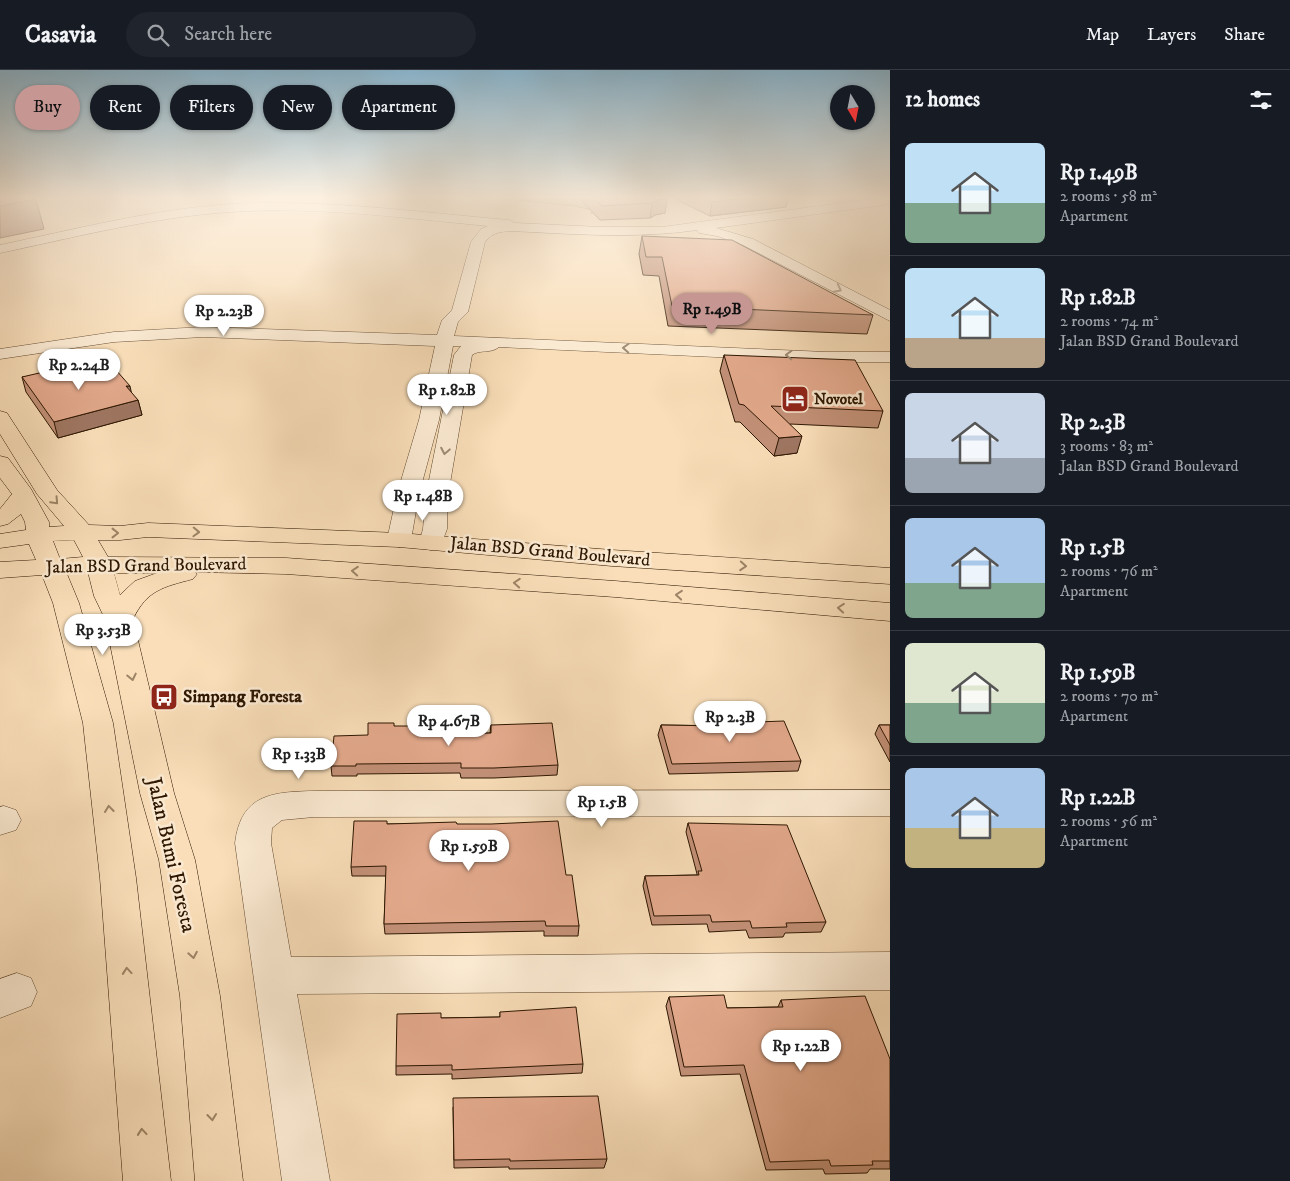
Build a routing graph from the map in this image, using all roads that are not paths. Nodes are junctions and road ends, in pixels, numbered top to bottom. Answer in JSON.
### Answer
{"nodes":[{"id":1,"x":20,"y":250,"type":"edge"},
{"id":2,"x":476,"y":250,"type":"edge"},
{"id":3,"x":763,"y":250,"type":"edge"},
{"id":4,"x":0,"y":254,"type":"edge"},
{"id":5,"x":460,"y":312,"type":"junction"},
{"id":6,"x":890,"y":316,"type":"edge"},
{"id":7,"x":348,"y":332,"type":"junction"},
{"id":8,"x":446,"y":335,"type":"junction"},
{"id":9,"x":50,"y":336,"type":"junction"},
{"id":10,"x":81,"y":342,"type":"junction"},
{"id":11,"x":0,"y":343,"type":"edge"},
{"id":12,"x":533,"y":343,"type":"junction"},
{"id":13,"x":890,"y":349,"type":"edge"},
{"id":14,"x":0,"y":354,"type":"edge"},
{"id":15,"x":826,"y":357,"type":"junction"},
{"id":16,"x":890,"y":357,"type":"edge"},
{"id":17,"x":0,"y":417,"type":"edge"},
{"id":18,"x":0,"y":463,"type":"edge"},
{"id":19,"x":22,"y":494,"type":"junction"},
{"id":20,"x":408,"y":494,"type":"junction"},
{"id":21,"x":437,"y":495,"type":"junction"},
{"id":22,"x":0,"y":519,"type":"edge"},
{"id":23,"x":82,"y":532,"type":"junction"},
{"id":24,"x":399,"y":540,"type":"junction"},
{"id":25,"x":0,"y":541,"type":"edge"},
{"id":26,"x":431,"y":543,"type":"junction"},
{"id":27,"x":44,"y":551,"type":"junction"},
{"id":28,"x":99,"y":564,"type":"junction"},
{"id":29,"x":227,"y":564,"type":"junction"},
{"id":30,"x":0,"y":570,"type":"edge"},
{"id":31,"x":890,"y":576,"type":"edge"},
{"id":32,"x":890,"y":612,"type":"edge"},
{"id":33,"x":119,"y":619,"type":"junction"},
{"id":34,"x":890,"y":804,"type":"edge"},
{"id":35,"x":890,"y":971,"type":"edge"},
{"id":36,"x":274,"y":976,"type":"junction"},
{"id":37,"x":147,"y":1181,"type":"edge"},
{"id":38,"x":219,"y":1181,"type":"edge"},
{"id":39,"x":306,"y":1181,"type":"edge"}],
"edges":[{"from":1,"to":4,"type":"street"},
{"from":2,"to":5,"type":"street"},
{"from":3,"to":6,"type":"street","one_way":true},
{"from":5,"to":8,"type":"street"},
{"from":5,"to":12,"type":"street"},
{"from":7,"to":8,"type":"street"},
{"from":7,"to":9,"type":"street"},
{"from":7,"to":10,"type":"street"},
{"from":8,"to":12,"type":"street"},
{"from":8,"to":20,"type":"street"},
{"from":9,"to":10,"type":"street"},
{"from":9,"to":11,"type":"street"},
{"from":10,"to":14,"type":"street"},
{"from":15,"to":12,"type":"street","one_way":true},
{"from":12,"to":21,"type":"street","one_way":true},
{"from":13,"to":15,"type":"street"},
{"from":15,"to":16,"type":"street"},
{"from":17,"to":23,"type":"main road","name":"Jalan Bumi Foresta","one_way":true},
{"from":18,"to":19,"type":"main road"},
{"from":19,"to":22,"type":"main road"},
{"from":19,"to":27,"type":"main road"},
{"from":20,"to":21,"type":"street"},
{"from":20,"to":24,"type":"street"},
{"from":21,"to":26,"type":"street"},
{"from":23,"to":24,"type":"main road","name":"Jalan BSD Grand Boulevard","one_way":true},
{"from":23,"to":27,"type":"main road","name":"Jalan BSD Grand Boulevard"},
{"from":23,"to":28,"type":"main road","name":"Jalan Bumi Foresta"},
{"from":24,"to":26,"type":"main road","name":"Jalan BSD Grand Boulevard"},
{"from":25,"to":27,"type":"main road","name":"Jalan BSD Grand Boulevard"},
{"from":26,"to":31,"type":"main road","name":"Jalan BSD Grand Boulevard","one_way":true},
{"from":27,"to":28,"type":"main road","name":"Jalan BSD Grand Boulevard"},
{"from":27,"to":30,"type":"main road","name":"Jalan BSD Grand Boulevard"},
{"from":37,"to":27,"type":"main road","one_way":true},
{"from":28,"to":29,"type":"main road","name":"Jalan BSD Grand Boulevard"},
{"from":28,"to":33,"type":"main road","name":"Jalan Bumi Foresta"},
{"from":32,"to":29,"type":"main road","name":"Jalan BSD Grand Boulevard","one_way":true},
{"from":29,"to":33,"type":"main road"},
{"from":33,"to":38,"type":"main road","name":"Jalan Bumi Foresta","one_way":true},
{"from":34,"to":36,"type":"street"},
{"from":35,"to":36,"type":"street"},
{"from":36,"to":39,"type":"street"}]}
